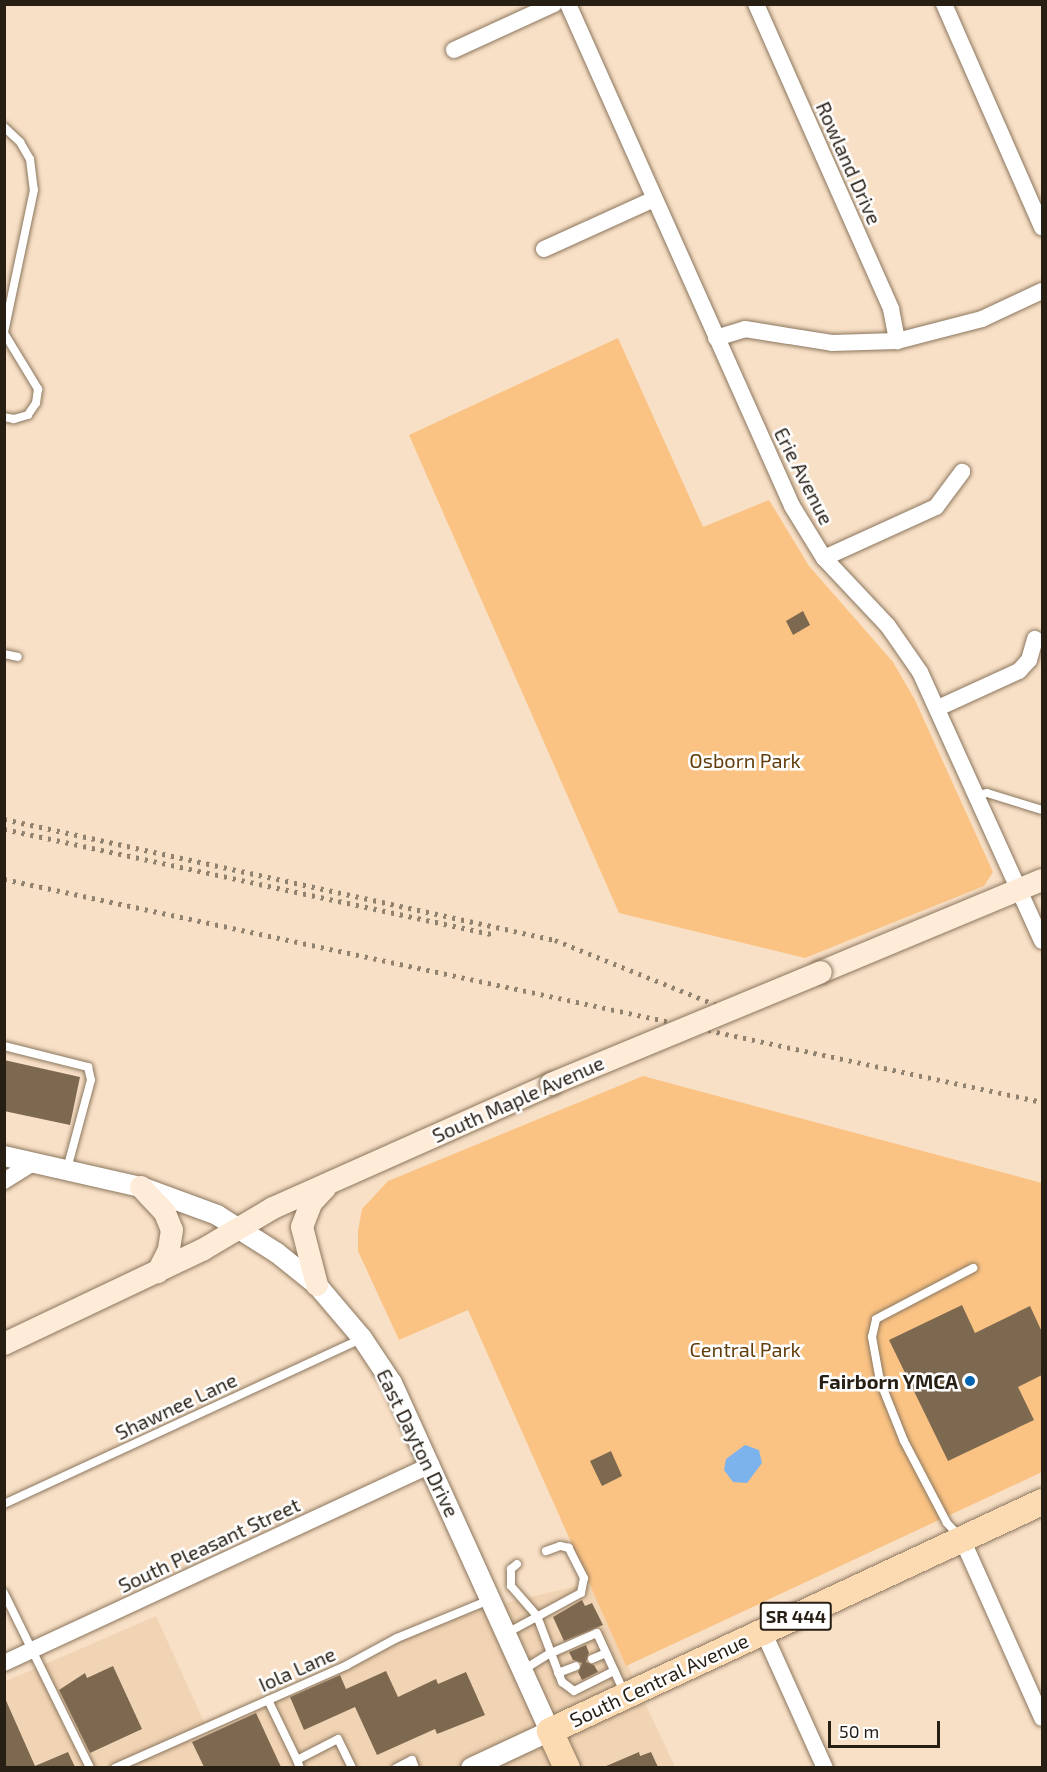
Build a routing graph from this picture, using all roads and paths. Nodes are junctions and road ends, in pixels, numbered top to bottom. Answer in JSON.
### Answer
{"nodes":[{"id":1,"x":554,"y":4,"type":"edge"},
{"id":2,"x":568,"y":4,"type":"edge"},
{"id":3,"x":756,"y":4,"type":"edge"},
{"id":4,"x":944,"y":4,"type":"edge"},
{"id":5,"x":454,"y":50,"type":"dead end"},
{"id":6,"x":4,"y":128,"type":"edge"},
{"id":7,"x":654,"y":199,"type":"junction"},
{"id":8,"x":1042,"y":227,"type":"edge"},
{"id":9,"x":544,"y":249,"type":"dead end"},
{"id":10,"x":1042,"y":291,"type":"edge"},
{"id":11,"x":4,"y":333,"type":"edge"},
{"id":12,"x":716,"y":338,"type":"junction"},
{"id":13,"x":897,"y":341,"type":"junction"},
{"id":14,"x":4,"y":417,"type":"edge"},
{"id":15,"x":962,"y":472,"type":"dead end"},
{"id":16,"x":824,"y":558,"type":"junction"},
{"id":17,"x":1035,"y":639,"type":"dead end"},
{"id":18,"x":4,"y":654,"type":"edge"},
{"id":19,"x":18,"y":657,"type":"dead end"},
{"id":20,"x":938,"y":708,"type":"junction"},
{"id":21,"x":977,"y":795,"type":"junction"},
{"id":22,"x":1042,"y":810,"type":"edge"},
{"id":23,"x":1042,"y":880,"type":"edge"},
{"id":24,"x":1021,"y":891,"type":"junction"},
{"id":25,"x":1042,"y":940,"type":"edge"},
{"id":26,"x":5,"y":1045,"type":"edge"},
{"id":27,"x":4,"y":1156,"type":"edge"},
{"id":28,"x":35,"y":1162,"type":"junction"},
{"id":29,"x":67,"y":1169,"type":"junction"},
{"id":30,"x":4,"y":1181,"type":"edge"},
{"id":31,"x":328,"y":1184,"type":"junction"},
{"id":32,"x":141,"y":1187,"type":"junction"},
{"id":33,"x":239,"y":1228,"type":"junction"},
{"id":34,"x":973,"y":1268,"type":"dead end"},
{"id":35,"x":158,"y":1272,"type":"junction"},
{"id":36,"x":317,"y":1285,"type":"junction"},
{"id":37,"x":362,"y":1338,"type":"junction"},
{"id":38,"x":4,"y":1344,"type":"edge"},
{"id":39,"x":431,"y":1465,"type":"junction"},
{"id":40,"x":1042,"y":1502,"type":"edge"},
{"id":41,"x":4,"y":1504,"type":"edge"},
{"id":42,"x":962,"y":1539,"type":"junction"},
{"id":43,"x":546,"y":1551,"type":"dead end"},
{"id":44,"x":517,"y":1564,"type":"dead end"},
{"id":45,"x":4,"y":1593,"type":"edge"},
{"id":46,"x":492,"y":1600,"type":"junction"},
{"id":47,"x":537,"y":1616,"type":"junction"},
{"id":48,"x":763,"y":1631,"type":"junction"},
{"id":49,"x":507,"y":1634,"type":"junction"},
{"id":50,"x":31,"y":1651,"type":"junction"},
{"id":51,"x":606,"y":1653,"type":"junction"},
{"id":52,"x":549,"y":1654,"type":"junction"},
{"id":53,"x":592,"y":1659,"type":"dead end"},
{"id":54,"x":4,"y":1663,"type":"edge"},
{"id":55,"x":576,"y":1666,"type":"dead end"},
{"id":56,"x":523,"y":1670,"type":"junction"},
{"id":57,"x":614,"y":1671,"type":"junction"},
{"id":58,"x":558,"y":1673,"type":"junction"},
{"id":59,"x":626,"y":1696,"type":"junction"},
{"id":60,"x":268,"y":1700,"type":"junction"},
{"id":61,"x":1042,"y":1718,"type":"edge"},
{"id":62,"x":550,"y":1731,"type":"junction"},
{"id":63,"x":299,"y":1764,"type":"edge"},
{"id":64,"x":90,"y":1767,"type":"edge"},
{"id":65,"x":115,"y":1767,"type":"edge"},
{"id":66,"x":352,"y":1767,"type":"edge"},
{"id":67,"x":396,"y":1767,"type":"edge"},
{"id":68,"x":415,"y":1767,"type":"edge"},
{"id":69,"x":471,"y":1767,"type":"edge"},
{"id":70,"x":567,"y":1767,"type":"edge"},
{"id":71,"x":825,"y":1767,"type":"edge"}],
"edges":[{"from":1,"to":5,"type":"street"},
{"from":2,"to":7,"type":"street","name":"Erie Avenue"},
{"from":3,"to":13,"type":"street","name":"Rowland Drive"},
{"from":4,"to":8,"type":"street"},
{"from":6,"to":11,"type":"lane"},
{"from":7,"to":9,"type":"street"},
{"from":7,"to":12,"type":"street","name":"Erie Avenue"},
{"from":10,"to":13,"type":"street"},
{"from":11,"to":14,"type":"lane"},
{"from":12,"to":13,"type":"street"},
{"from":12,"to":16,"type":"street","name":"Erie Avenue"},
{"from":15,"to":16,"type":"street"},
{"from":16,"to":20,"type":"street","name":"Erie Avenue"},
{"from":17,"to":20,"type":"street"},
{"from":18,"to":19,"type":"lane"},
{"from":20,"to":21,"type":"street","name":"Erie Avenue"},
{"from":21,"to":22,"type":"lane"},
{"from":21,"to":24,"type":"street","name":"Erie Avenue"},
{"from":23,"to":24,"type":"main road","name":"South Maple Avenue"},
{"from":24,"to":25,"type":"street","name":"Erie Avenue"},
{"from":24,"to":31,"type":"main road","name":"South Maple Avenue","bridge":true},
{"from":26,"to":29,"type":"lane"},
{"from":27,"to":28,"type":"street","name":"East Dayton Drive"},
{"from":28,"to":29,"type":"street","name":"East Dayton Drive"},
{"from":28,"to":30,"type":"street"},
{"from":29,"to":32,"type":"street","name":"East Dayton Drive"},
{"from":31,"to":33,"type":"main road","name":"South Maple Avenue"},
{"from":31,"to":36,"type":"main road"},
{"from":32,"to":33,"type":"street","name":"East Dayton Drive"},
{"from":32,"to":35,"type":"main road"},
{"from":33,"to":35,"type":"main road","name":"South Maple Avenue"},
{"from":33,"to":36,"type":"street","name":"East Dayton Drive"},
{"from":34,"to":42,"type":"lane"},
{"from":35,"to":38,"type":"main road","name":"South Maple Avenue"},
{"from":36,"to":37,"type":"street","name":"East Dayton Drive"},
{"from":37,"to":39,"type":"street","name":"East Dayton Drive"},
{"from":37,"to":41,"type":"lane","name":"Shawnee Lane"},
{"from":39,"to":46,"type":"street","name":"East Dayton Drive"},
{"from":39,"to":50,"type":"street","name":"South Pleasant Street"},
{"from":40,"to":42,"type":"main road","name":"South Central Avenue","number":"SR 444"},
{"from":42,"to":48,"type":"main road","name":"South Central Avenue","number":"SR 444"},
{"from":42,"to":61,"type":"street"},
{"from":43,"to":47,"type":"lane"},
{"from":44,"to":47,"type":"lane"},
{"from":45,"to":50,"type":"lane"},
{"from":46,"to":49,"type":"street","name":"East Dayton Drive"},
{"from":46,"to":60,"type":"lane","name":"Iola Lane"},
{"from":47,"to":49,"type":"lane"},
{"from":47,"to":52,"type":"lane"},
{"from":48,"to":59,"type":"main road","name":"South Central Avenue","number":"SR 444"},
{"from":48,"to":71,"type":"street"},
{"from":49,"to":56,"type":"street","name":"East Dayton Drive"},
{"from":50,"to":54,"type":"street","name":"South Pleasant Street"},
{"from":50,"to":64,"type":"lane"},
{"from":51,"to":52,"type":"lane"},
{"from":51,"to":53,"type":"lane"},
{"from":51,"to":57,"type":"lane"},
{"from":52,"to":56,"type":"lane"},
{"from":52,"to":58,"type":"lane"},
{"from":55,"to":58,"type":"lane"},
{"from":56,"to":62,"type":"street","name":"East Dayton Drive"},
{"from":57,"to":58,"type":"lane"},
{"from":57,"to":59,"type":"lane"},
{"from":59,"to":62,"type":"main road","name":"South Central Avenue","number":"SR 444"},
{"from":60,"to":63,"type":"lane"},
{"from":60,"to":65,"type":"lane","name":"Iola Lane"},
{"from":62,"to":69,"type":"street","name":"South Central Avenue"},
{"from":62,"to":70,"type":"main road"},
{"from":63,"to":66,"type":"lane"},
{"from":67,"to":68,"type":"lane"}]}
